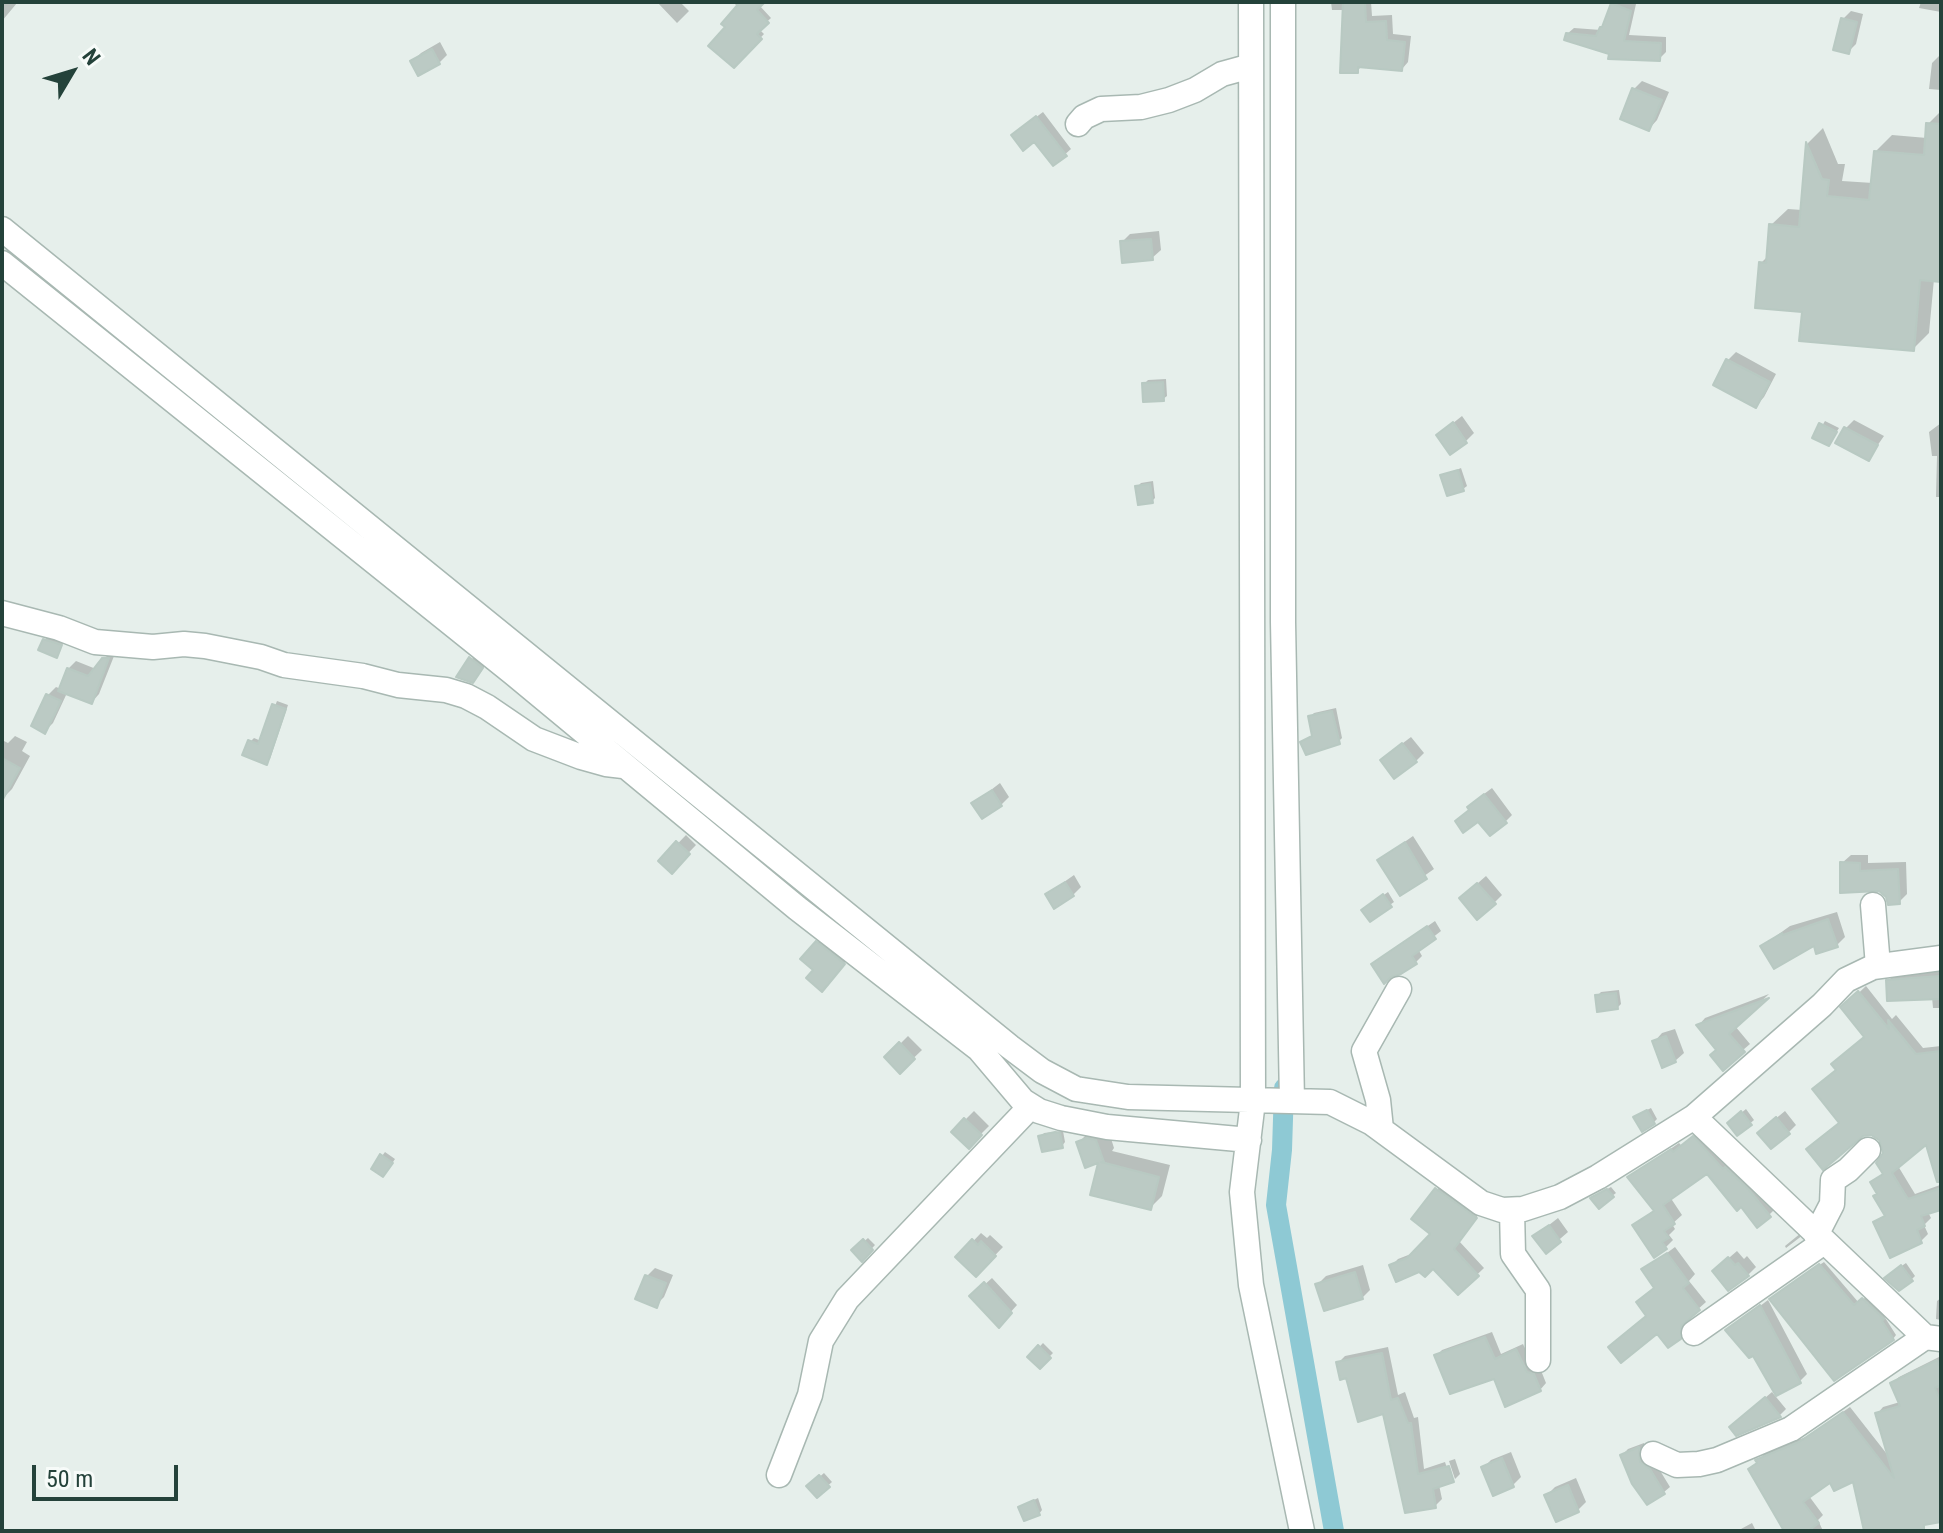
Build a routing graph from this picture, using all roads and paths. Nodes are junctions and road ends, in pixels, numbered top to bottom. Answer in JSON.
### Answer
{"nodes":[{"id":1,"x":1251,"y":2,"type":"edge"},
{"id":2,"x":1283,"y":2,"type":"edge"},
{"id":3,"x":1251,"y":66,"type":"junction"},
{"id":4,"x":1078,"y":124,"type":"dead end"},
{"id":5,"x":2,"y":229,"type":"edge"},
{"id":6,"x":2,"y":263,"type":"edge"},
{"id":7,"x":2,"y":613,"type":"edge"},
{"id":8,"x":625,"y":766,"type":"junction"},
{"id":9,"x":1873,"y":905,"type":"dead end"},
{"id":10,"x":1941,"y":958,"type":"edge"},
{"id":11,"x":1878,"y":966,"type":"junction"},
{"id":12,"x":1399,"y":989,"type":"dead end"},
{"id":13,"x":1271,"y":1101,"type":"junction"},
{"id":14,"x":1031,"y":1106,"type":"junction"},
{"id":15,"x":1694,"y":1117,"type":"junction"},
{"id":16,"x":1381,"y":1129,"type":"junction"},
{"id":17,"x":1249,"y":1140,"type":"junction"},
{"id":18,"x":1868,"y":1150,"type":"dead end"},
{"id":19,"x":1512,"y":1210,"type":"junction"},
{"id":20,"x":1820,"y":1238,"type":"junction"},
{"id":21,"x":1694,"y":1333,"type":"dead end"},
{"id":22,"x":1933,"y":1338,"type":"edge"},
{"id":23,"x":1538,"y":1360,"type":"dead end"},
{"id":24,"x":1653,"y":1454,"type":"dead end"},
{"id":25,"x":779,"y":1475,"type":"dead end"},
{"id":26,"x":1302,"y":1531,"type":"edge"}],
"edges":[{"from":1,"to":3,"type":"street"},
{"from":2,"to":13,"type":"street"},
{"from":3,"to":4,"type":"street"},
{"from":3,"to":13,"type":"street"},
{"from":5,"to":13,"type":"street"},
{"from":6,"to":8,"type":"street"},
{"from":7,"to":8,"type":"street"},
{"from":8,"to":14,"type":"street"},
{"from":9,"to":11,"type":"street"},
{"from":10,"to":11,"type":"street"},
{"from":11,"to":15,"type":"street"},
{"from":12,"to":16,"type":"street"},
{"from":13,"to":16,"type":"street"},
{"from":13,"to":17,"type":"street"},
{"from":14,"to":17,"type":"street"},
{"from":14,"to":25,"type":"street"},
{"from":15,"to":19,"type":"street"},
{"from":15,"to":20,"type":"street"},
{"from":16,"to":19,"type":"street"},
{"from":17,"to":26,"type":"street"},
{"from":18,"to":20,"type":"street"},
{"from":19,"to":23,"type":"street"},
{"from":20,"to":21,"type":"street"},
{"from":20,"to":22,"type":"street"},
{"from":22,"to":24,"type":"street"}]}
